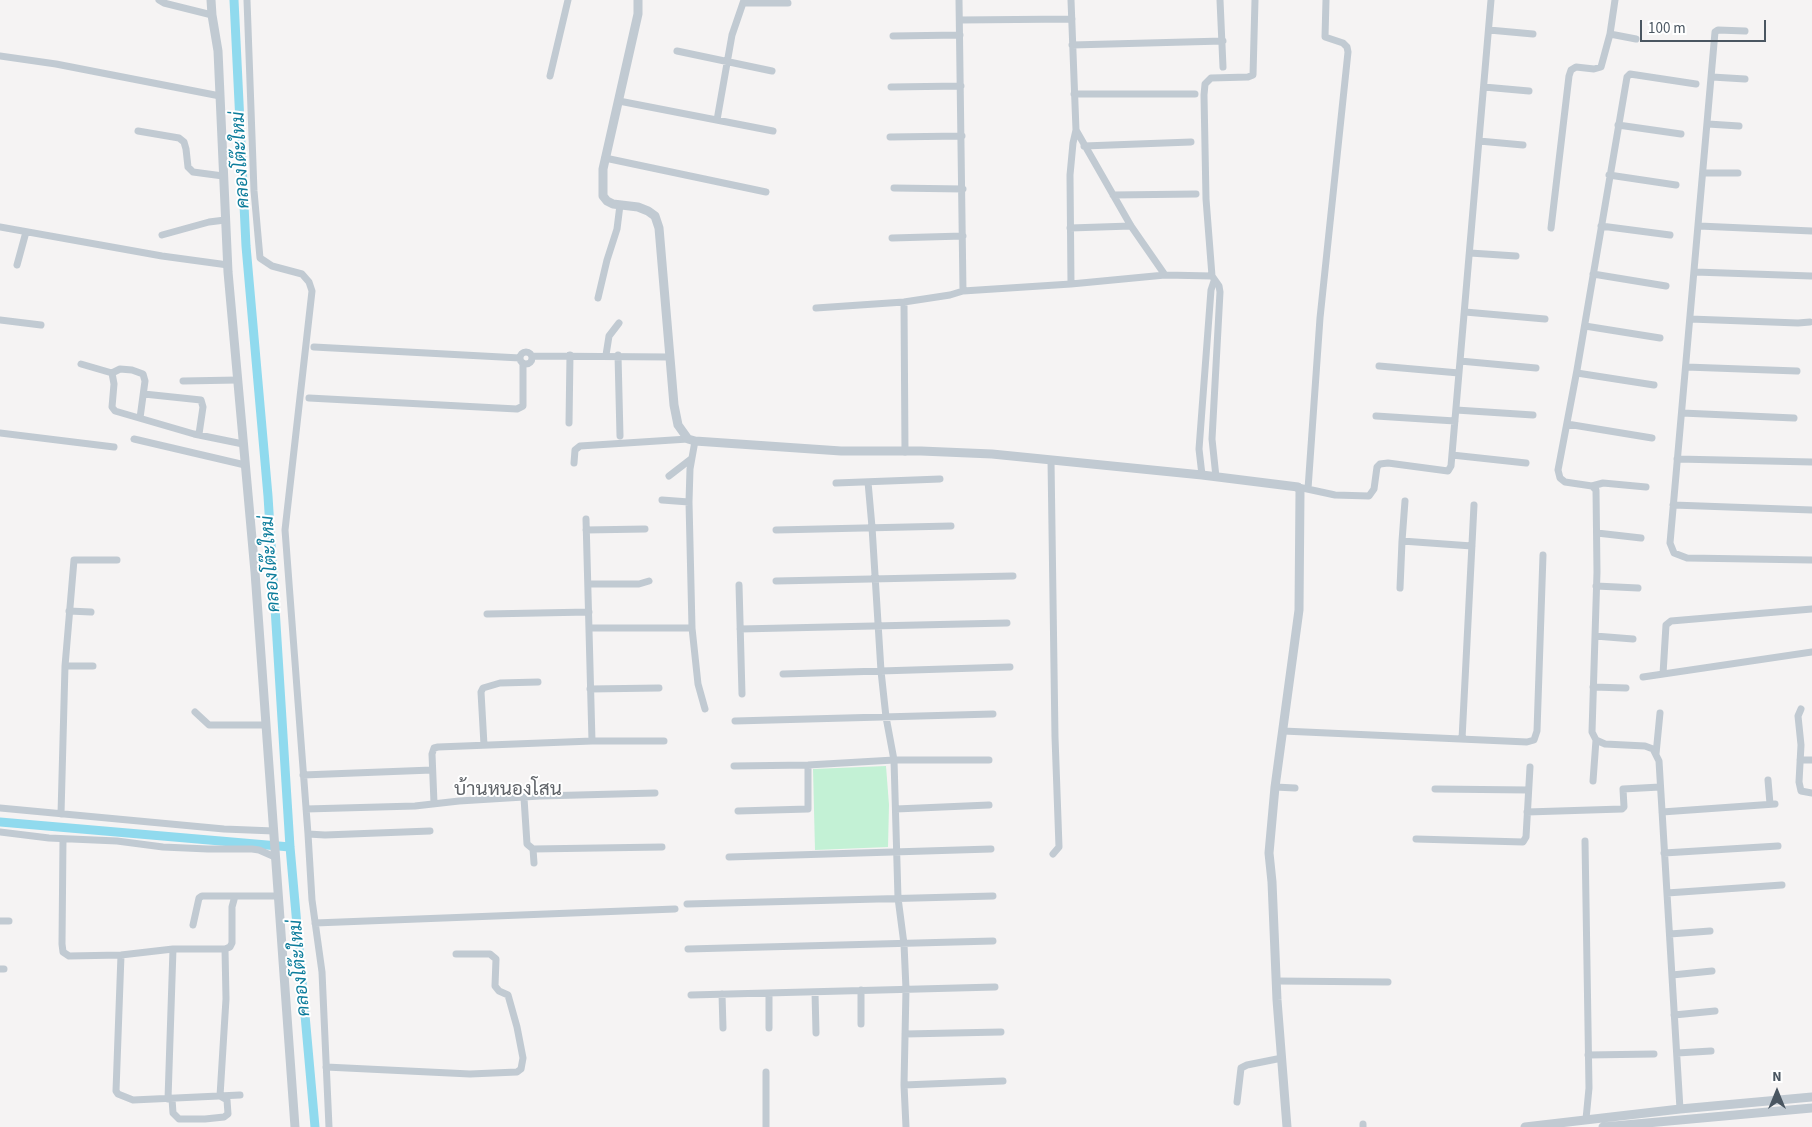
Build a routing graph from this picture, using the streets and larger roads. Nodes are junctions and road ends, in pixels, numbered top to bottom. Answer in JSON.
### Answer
{"nodes":[{"id":1,"x":160,"y":0,"type":"edge"},
{"id":2,"x":211,"y":0,"type":"edge"},
{"id":3,"x":247,"y":0,"type":"edge"},
{"id":4,"x":568,"y":0,"type":"edge"},
{"id":5,"x":638,"y":0,"type":"edge"},
{"id":6,"x":959,"y":0,"type":"edge"},
{"id":7,"x":1071,"y":0,"type":"edge"},
{"id":8,"x":1220,"y":0,"type":"edge"},
{"id":9,"x":1255,"y":0,"type":"edge"},
{"id":10,"x":1326,"y":0,"type":"edge"},
{"id":11,"x":1491,"y":0,"type":"edge"},
{"id":12,"x":1615,"y":0,"type":"edge"},
{"id":13,"x":744,"y":1,"type":"edge"},
{"id":14,"x":788,"y":3,"type":"dead end"},
{"id":15,"x":212,"y":15,"type":"junction"},
{"id":16,"x":960,"y":20,"type":"junction"},
{"id":17,"x":1072,"y":20,"type":"junction"},
{"id":18,"x":1489,"y":30,"type":"junction"},
{"id":19,"x":1744,"y":31,"type":"dead end"},
{"id":20,"x":1533,"y":34,"type":"dead end"},
{"id":21,"x":1610,"y":34,"type":"junction"},
{"id":22,"x":960,"y":35,"type":"junction"},
{"id":23,"x":893,"y":36,"type":"dead end"},
{"id":24,"x":1636,"y":39,"type":"dead end"},
{"id":25,"x":1222,"y":41,"type":"junction"},
{"id":26,"x":1072,"y":45,"type":"junction"},
{"id":27,"x":677,"y":51,"type":"dead end"},
{"id":28,"x":0,"y":56,"type":"edge"},
{"id":29,"x":727,"y":62,"type":"junction"},
{"id":30,"x":1223,"y":67,"type":"dead end"},
{"id":31,"x":772,"y":71,"type":"dead end"},
{"id":32,"x":550,"y":76,"type":"dead end"},
{"id":33,"x":1712,"y":77,"type":"junction"},
{"id":34,"x":1745,"y":79,"type":"dead end"},
{"id":35,"x":1696,"y":84,"type":"dead end"},
{"id":36,"x":961,"y":86,"type":"junction"},
{"id":37,"x":891,"y":87,"type":"dead end"},
{"id":38,"x":1484,"y":87,"type":"junction"},
{"id":39,"x":1529,"y":90,"type":"dead end"},
{"id":40,"x":1074,"y":94,"type":"junction"},
{"id":41,"x":1196,"y":94,"type":"dead end"},
{"id":42,"x":220,"y":96,"type":"junction"},
{"id":43,"x":619,"y":101,"type":"junction"},
{"id":44,"x":717,"y":120,"type":"junction"},
{"id":45,"x":1708,"y":124,"type":"junction"},
{"id":46,"x":1618,"y":125,"type":"junction"},
{"id":47,"x":1739,"y":126,"type":"dead end"},
{"id":48,"x":1076,"y":130,"type":"junction"},
{"id":49,"x":138,"y":131,"type":"dead end"},
{"id":50,"x":773,"y":131,"type":"dead end"},
{"id":51,"x":1681,"y":134,"type":"dead end"},
{"id":52,"x":962,"y":136,"type":"junction"},
{"id":53,"x":890,"y":137,"type":"dead end"},
{"id":54,"x":1479,"y":141,"type":"junction"},
{"id":55,"x":1191,"y":142,"type":"dead end"},
{"id":56,"x":1524,"y":145,"type":"dead end"},
{"id":57,"x":1084,"y":146,"type":"junction"},
{"id":58,"x":605,"y":158,"type":"junction"},
{"id":59,"x":1704,"y":173,"type":"junction"},
{"id":60,"x":1738,"y":174,"type":"dead end"},
{"id":61,"x":1609,"y":175,"type":"junction"},
{"id":62,"x":223,"y":176,"type":"junction"},
{"id":63,"x":1676,"y":185,"type":"dead end"},
{"id":64,"x":894,"y":188,"type":"dead end"},
{"id":65,"x":962,"y":189,"type":"junction"},
{"id":66,"x":766,"y":192,"type":"dead end"},
{"id":67,"x":1196,"y":194,"type":"dead end"},
{"id":68,"x":1113,"y":196,"type":"junction"},
{"id":69,"x":620,"y":205,"type":"junction"},
{"id":70,"x":225,"y":220,"type":"junction"},
{"id":71,"x":1131,"y":226,"type":"junction"},
{"id":72,"x":1601,"y":226,"type":"junction"},
{"id":73,"x":1699,"y":226,"type":"junction"},
{"id":74,"x":0,"y":227,"type":"edge"},
{"id":75,"x":1070,"y":228,"type":"junction"},
{"id":76,"x":1551,"y":228,"type":"dead end"},
{"id":77,"x":1812,"y":231,"type":"edge"},
{"id":78,"x":26,"y":232,"type":"junction"},
{"id":79,"x":162,"y":235,"type":"dead end"},
{"id":80,"x":1670,"y":235,"type":"dead end"},
{"id":81,"x":962,"y":236,"type":"junction"},
{"id":82,"x":892,"y":238,"type":"dead end"},
{"id":83,"x":1470,"y":253,"type":"junction"},
{"id":84,"x":1516,"y":256,"type":"dead end"},
{"id":85,"x":17,"y":265,"type":"dead end"},
{"id":86,"x":228,"y":265,"type":"junction"},
{"id":87,"x":1695,"y":272,"type":"junction"},
{"id":88,"x":1593,"y":274,"type":"junction"},
{"id":89,"x":1165,"y":275,"type":"junction"},
{"id":90,"x":1811,"y":276,"type":"edge"},
{"id":91,"x":1213,"y":278,"type":"junction"},
{"id":92,"x":1070,"y":284,"type":"junction"},
{"id":93,"x":1666,"y":286,"type":"dead end"},
{"id":94,"x":962,"y":291,"type":"junction"},
{"id":95,"x":598,"y":298,"type":"dead end"},
{"id":96,"x":904,"y":302,"type":"junction"},
{"id":97,"x":816,"y":308,"type":"dead end"},
{"id":98,"x":1464,"y":312,"type":"junction"},
{"id":99,"x":1545,"y":319,"type":"dead end"},
{"id":100,"x":1690,"y":319,"type":"junction"},
{"id":101,"x":0,"y":320,"type":"edge"},
{"id":102,"x":1810,"y":322,"type":"dead end"},
{"id":103,"x":619,"y":323,"type":"dead end"},
{"id":104,"x":41,"y":325,"type":"dead end"},
{"id":105,"x":1584,"y":326,"type":"junction"},
{"id":106,"x":1660,"y":338,"type":"dead end"},
{"id":107,"x":314,"y":348,"type":"dead end"},
{"id":108,"x":570,"y":355,"type":"junction"},
{"id":109,"x":606,"y":355,"type":"junction"},
{"id":110,"x":618,"y":355,"type":"junction"},
{"id":111,"x":670,"y":357,"type":"junction"},
{"id":112,"x":522,"y":361,"type":"junction"},
{"id":113,"x":1460,"y":361,"type":"junction"},
{"id":114,"x":81,"y":364,"type":"dead end"},
{"id":115,"x":1379,"y":366,"type":"dead end"},
{"id":116,"x":1686,"y":367,"type":"junction"},
{"id":117,"x":1536,"y":368,"type":"dead end"},
{"id":118,"x":1796,"y":371,"type":"dead end"},
{"id":119,"x":112,"y":373,"type":"junction"},
{"id":120,"x":1459,"y":373,"type":"junction"},
{"id":121,"x":1577,"y":373,"type":"junction"},
{"id":122,"x":183,"y":380,"type":"dead end"},
{"id":123,"x":238,"y":380,"type":"junction"},
{"id":124,"x":1654,"y":385,"type":"dead end"},
{"id":125,"x":144,"y":394,"type":"junction"},
{"id":126,"x":309,"y":398,"type":"dead end"},
{"id":127,"x":1456,"y":410,"type":"junction"},
{"id":128,"x":1682,"y":414,"type":"junction"},
{"id":129,"x":1534,"y":415,"type":"dead end"},
{"id":130,"x":1376,"y":416,"type":"dead end"},
{"id":131,"x":140,"y":418,"type":"junction"},
{"id":132,"x":1794,"y":418,"type":"dead end"},
{"id":133,"x":1455,"y":421,"type":"junction"},
{"id":134,"x":569,"y":423,"type":"dead end"},
{"id":135,"x":1567,"y":424,"type":"junction"},
{"id":136,"x":0,"y":434,"type":"edge"},
{"id":137,"x":199,"y":434,"type":"junction"},
{"id":138,"x":620,"y":436,"type":"dead end"},
{"id":139,"x":1652,"y":438,"type":"dead end"},
{"id":140,"x":134,"y":439,"type":"dead end"},
{"id":141,"x":691,"y":440,"type":"junction"},
{"id":142,"x":243,"y":444,"type":"junction"},
{"id":143,"x":114,"y":447,"type":"dead end"},
{"id":144,"x":905,"y":452,"type":"junction"},
{"id":145,"x":1452,"y":455,"type":"junction"},
{"id":146,"x":691,"y":459,"type":"junction"},
{"id":147,"x":1678,"y":459,"type":"junction"},
{"id":148,"x":1051,"y":460,"type":"junction"},
{"id":149,"x":1812,"y":462,"type":"edge"},
{"id":150,"x":574,"y":463,"type":"dead end"},
{"id":151,"x":1526,"y":463,"type":"dead end"},
{"id":152,"x":245,"y":465,"type":"junction"},
{"id":153,"x":1202,"y":475,"type":"junction"},
{"id":154,"x":669,"y":476,"type":"dead end"},
{"id":155,"x":1216,"y":477,"type":"junction"},
{"id":156,"x":940,"y":480,"type":"dead end"},
{"id":157,"x":868,"y":482,"type":"junction"},
{"id":158,"x":836,"y":483,"type":"dead end"},
{"id":159,"x":1592,"y":486,"type":"junction"},
{"id":160,"x":1646,"y":487,"type":"dead end"},
{"id":161,"x":1303,"y":488,"type":"junction"},
{"id":162,"x":662,"y":500,"type":"dead end"},
{"id":163,"x":1405,"y":501,"type":"dead end"},
{"id":164,"x":689,"y":502,"type":"junction"},
{"id":165,"x":1673,"y":504,"type":"junction"},
{"id":166,"x":1474,"y":505,"type":"dead end"},
{"id":167,"x":1812,"y":510,"type":"edge"},
{"id":168,"x":586,"y":519,"type":"dead end"},
{"id":169,"x":951,"y":526,"type":"dead end"},
{"id":170,"x":872,"y":528,"type":"junction"},
{"id":171,"x":645,"y":529,"type":"dead end"},
{"id":172,"x":586,"y":530,"type":"junction"},
{"id":173,"x":776,"y":530,"type":"dead end"},
{"id":174,"x":1597,"y":533,"type":"junction"},
{"id":175,"x":1641,"y":538,"type":"dead end"},
{"id":176,"x":1402,"y":541,"type":"junction"},
{"id":177,"x":1472,"y":546,"type":"junction"},
{"id":178,"x":1543,"y":555,"type":"dead end"},
{"id":179,"x":117,"y":560,"type":"dead end"},
{"id":180,"x":1812,"y":560,"type":"edge"},
{"id":181,"x":1013,"y":576,"type":"dead end"},
{"id":182,"x":875,"y":578,"type":"junction"},
{"id":183,"x":649,"y":581,"type":"dead end"},
{"id":184,"x":776,"y":581,"type":"dead end"},
{"id":185,"x":588,"y":584,"type":"junction"},
{"id":186,"x":739,"y":585,"type":"dead end"},
{"id":187,"x":1596,"y":586,"type":"junction"},
{"id":188,"x":1400,"y":588,"type":"dead end"},
{"id":189,"x":1638,"y":588,"type":"dead end"},
{"id":190,"x":1812,"y":609,"type":"edge"},
{"id":191,"x":69,"y":611,"type":"junction"},
{"id":192,"x":91,"y":612,"type":"dead end"},
{"id":193,"x":589,"y":612,"type":"junction"},
{"id":194,"x":487,"y":614,"type":"dead end"},
{"id":195,"x":1007,"y":623,"type":"dead end"},
{"id":196,"x":878,"y":625,"type":"junction"},
{"id":197,"x":589,"y":628,"type":"junction"},
{"id":198,"x":692,"y":628,"type":"junction"},
{"id":199,"x":740,"y":629,"type":"junction"},
{"id":200,"x":1595,"y":636,"type":"junction"},
{"id":201,"x":1633,"y":639,"type":"dead end"},
{"id":202,"x":1812,"y":652,"type":"edge"},
{"id":203,"x":65,"y":666,"type":"junction"},
{"id":204,"x":93,"y":666,"type":"dead end"},
{"id":205,"x":1010,"y":667,"type":"dead end"},
{"id":206,"x":881,"y":671,"type":"junction"},
{"id":207,"x":783,"y":674,"type":"dead end"},
{"id":208,"x":1663,"y":674,"type":"junction"},
{"id":209,"x":1643,"y":677,"type":"dead end"},
{"id":210,"x":538,"y":682,"type":"dead end"},
{"id":211,"x":1593,"y":687,"type":"junction"},
{"id":212,"x":659,"y":688,"type":"dead end"},
{"id":213,"x":1626,"y":688,"type":"dead end"},
{"id":214,"x":590,"y":689,"type":"junction"},
{"id":215,"x":742,"y":694,"type":"dead end"},
{"id":216,"x":705,"y":709,"type":"dead end"},
{"id":217,"x":1801,"y":709,"type":"dead end"},
{"id":218,"x":195,"y":712,"type":"dead end"},
{"id":219,"x":1660,"y":713,"type":"dead end"},
{"id":220,"x":993,"y":714,"type":"dead end"},
{"id":221,"x":886,"y":717,"type":"junction"},
{"id":222,"x":735,"y":720,"type":"dead end"},
{"id":223,"x":266,"y":726,"type":"junction"},
{"id":224,"x":1283,"y":732,"type":"junction"},
{"id":225,"x":1462,"y":739,"type":"junction"},
{"id":226,"x":1596,"y":740,"type":"junction"},
{"id":227,"x":592,"y":741,"type":"junction"},
{"id":228,"x":664,"y":741,"type":"dead end"},
{"id":229,"x":484,"y":745,"type":"junction"},
{"id":230,"x":1656,"y":754,"type":"junction"},
{"id":231,"x":894,"y":760,"type":"junction"},
{"id":232,"x":988,"y":760,"type":"dead end"},
{"id":233,"x":1800,"y":760,"type":"junction"},
{"id":234,"x":1812,"y":760,"type":"edge"},
{"id":235,"x":808,"y":765,"type":"junction"},
{"id":236,"x":734,"y":766,"type":"dead end"},
{"id":237,"x":1530,"y":768,"type":"dead end"},
{"id":238,"x":432,"y":770,"type":"junction"},
{"id":239,"x":303,"y":775,"type":"junction"},
{"id":240,"x":1768,"y":780,"type":"dead end"},
{"id":241,"x":1593,"y":782,"type":"dead end"},
{"id":242,"x":1275,"y":787,"type":"junction"},
{"id":243,"x":1660,"y":787,"type":"junction"},
{"id":244,"x":1294,"y":788,"type":"dead end"},
{"id":245,"x":1435,"y":789,"type":"dead end"},
{"id":246,"x":1528,"y":790,"type":"junction"},
{"id":247,"x":655,"y":793,"type":"dead end"},
{"id":248,"x":1812,"y":793,"type":"edge"},
{"id":249,"x":524,"y":798,"type":"junction"},
{"id":250,"x":434,"y":803,"type":"junction"},
{"id":251,"x":988,"y":805,"type":"dead end"},
{"id":252,"x":0,"y":808,"type":"edge"},
{"id":253,"x":306,"y":809,"type":"junction"},
{"id":254,"x":896,"y":809,"type":"junction"},
{"id":255,"x":738,"y":812,"type":"dead end"},
{"id":256,"x":1527,"y":812,"type":"junction"},
{"id":257,"x":1662,"y":812,"type":"junction"},
{"id":258,"x":61,"y":814,"type":"junction"},
{"id":259,"x":430,"y":831,"type":"dead end"},
{"id":260,"x":0,"y":832,"type":"edge"},
{"id":261,"x":274,"y":833,"type":"junction"},
{"id":262,"x":308,"y":834,"type":"junction"},
{"id":263,"x":63,"y":838,"type":"junction"},
{"id":264,"x":1416,"y":839,"type":"dead end"},
{"id":265,"x":1585,"y":841,"type":"dead end"},
{"id":266,"x":1778,"y":846,"type":"dead end"},
{"id":267,"x":662,"y":847,"type":"dead end"},
{"id":268,"x":991,"y":849,"type":"dead end"},
{"id":269,"x":533,"y":850,"type":"junction"},
{"id":270,"x":897,"y":852,"type":"junction"},
{"id":271,"x":1664,"y":853,"type":"junction"},
{"id":272,"x":275,"y":854,"type":"junction"},
{"id":273,"x":1053,"y":854,"type":"dead end"},
{"id":274,"x":729,"y":857,"type":"dead end"},
{"id":275,"x":534,"y":864,"type":"dead end"},
{"id":276,"x":1782,"y":885,"type":"dead end"},
{"id":277,"x":1667,"y":893,"type":"junction"},
{"id":278,"x":235,"y":896,"type":"junction"},
{"id":279,"x":278,"y":896,"type":"junction"},
{"id":280,"x":993,"y":896,"type":"dead end"},
{"id":281,"x":898,"y":898,"type":"junction"},
{"id":282,"x":687,"y":904,"type":"dead end"},
{"id":283,"x":675,"y":909,"type":"dead end"},
{"id":284,"x":0,"y":921,"type":"edge"},
{"id":285,"x":9,"y":921,"type":"dead end"},
{"id":286,"x":315,"y":923,"type":"junction"},
{"id":287,"x":193,"y":925,"type":"dead end"},
{"id":288,"x":1710,"y":931,"type":"dead end"},
{"id":289,"x":1670,"y":934,"type":"junction"},
{"id":290,"x":993,"y":941,"type":"dead end"},
{"id":291,"x":904,"y":944,"type":"junction"},
{"id":292,"x":173,"y":949,"type":"junction"},
{"id":293,"x":225,"y":949,"type":"junction"},
{"id":294,"x":688,"y":949,"type":"dead end"},
{"id":295,"x":456,"y":954,"type":"dead end"},
{"id":296,"x":121,"y":955,"type":"junction"},
{"id":297,"x":1712,"y":971,"type":"dead end"},
{"id":298,"x":1672,"y":974,"type":"junction"},
{"id":299,"x":1276,"y":981,"type":"junction"},
{"id":300,"x":1388,"y":982,"type":"dead end"},
{"id":301,"x":995,"y":987,"type":"dead end"},
{"id":302,"x":906,"y":989,"type":"junction"},
{"id":303,"x":861,"y":990,"type":"junction"},
{"id":304,"x":815,"y":992,"type":"junction"},
{"id":305,"x":769,"y":993,"type":"junction"},
{"id":306,"x":722,"y":994,"type":"junction"},
{"id":307,"x":691,"y":995,"type":"dead end"},
{"id":308,"x":1714,"y":1011,"type":"dead end"},
{"id":309,"x":1674,"y":1015,"type":"junction"},
{"id":310,"x":861,"y":1024,"type":"dead end"},
{"id":311,"x":723,"y":1028,"type":"dead end"},
{"id":312,"x":769,"y":1028,"type":"dead end"},
{"id":313,"x":816,"y":1032,"type":"dead end"},
{"id":314,"x":1001,"y":1032,"type":"dead end"},
{"id":315,"x":905,"y":1034,"type":"junction"},
{"id":316,"x":1711,"y":1052,"type":"dead end"},
{"id":317,"x":1677,"y":1053,"type":"junction"},
{"id":318,"x":1654,"y":1054,"type":"dead end"},
{"id":319,"x":1588,"y":1055,"type":"junction"},
{"id":320,"x":1282,"y":1058,"type":"junction"},
{"id":321,"x":326,"y":1067,"type":"junction"},
{"id":322,"x":766,"y":1072,"type":"dead end"},
{"id":323,"x":1003,"y":1081,"type":"dead end"},
{"id":324,"x":904,"y":1085,"type":"junction"},
{"id":325,"x":220,"y":1096,"type":"junction"},
{"id":326,"x":240,"y":1096,"type":"dead end"},
{"id":327,"x":1812,"y":1097,"type":"edge"},
{"id":328,"x":170,"y":1099,"type":"junction"},
{"id":329,"x":1237,"y":1102,"type":"dead end"},
{"id":330,"x":1812,"y":1108,"type":"edge"},
{"id":331,"x":1680,"y":1109,"type":"junction"},
{"id":332,"x":1586,"y":1119,"type":"junction"},
{"id":333,"x":1681,"y":1119,"type":"junction"},
{"id":334,"x":295,"y":1127,"type":"edge"},
{"id":335,"x":329,"y":1127,"type":"edge"},
{"id":336,"x":766,"y":1127,"type":"edge"},
{"id":337,"x":906,"y":1127,"type":"edge"},
{"id":338,"x":1288,"y":1127,"type":"edge"},
{"id":339,"x":1524,"y":1127,"type":"edge"},
{"id":340,"x":1603,"y":1127,"type":"edge"}],
"edges":[{"from":1,"to":15,"type":"street"},
{"from":2,"to":15,"type":"street"},
{"from":3,"to":239,"type":"street"},
{"from":4,"to":32,"type":"street"},
{"from":5,"to":43,"type":"street"},
{"from":6,"to":16,"type":"street"},
{"from":7,"to":17,"type":"street"},
{"from":8,"to":25,"type":"street"},
{"from":9,"to":91,"type":"street"},
{"from":10,"to":161,"type":"street"},
{"from":11,"to":18,"type":"street"},
{"from":12,"to":21,"type":"street"},
{"from":13,"to":14,"type":"street"},
{"from":13,"to":29,"type":"street"},
{"from":15,"to":42,"type":"street"},
{"from":16,"to":17,"type":"street"},
{"from":16,"to":22,"type":"street"},
{"from":17,"to":26,"type":"street"},
{"from":18,"to":20,"type":"street"},
{"from":18,"to":38,"type":"street"},
{"from":19,"to":33,"type":"street"},
{"from":21,"to":24,"type":"street"},
{"from":21,"to":76,"type":"street"},
{"from":22,"to":23,"type":"street"},
{"from":22,"to":36,"type":"street"},
{"from":25,"to":26,"type":"street"},
{"from":25,"to":30,"type":"street"},
{"from":26,"to":40,"type":"street"},
{"from":27,"to":29,"type":"street"},
{"from":28,"to":42,"type":"street"},
{"from":29,"to":31,"type":"street"},
{"from":29,"to":44,"type":"street"},
{"from":33,"to":34,"type":"street"},
{"from":33,"to":45,"type":"street"},
{"from":35,"to":46,"type":"street"},
{"from":36,"to":37,"type":"street"},
{"from":36,"to":52,"type":"street"},
{"from":38,"to":39,"type":"street"},
{"from":38,"to":54,"type":"street"},
{"from":40,"to":41,"type":"street"},
{"from":40,"to":48,"type":"street"},
{"from":42,"to":62,"type":"street"},
{"from":43,"to":44,"type":"street"},
{"from":43,"to":58,"type":"street"},
{"from":44,"to":50,"type":"street"},
{"from":45,"to":47,"type":"street"},
{"from":45,"to":59,"type":"street"},
{"from":46,"to":51,"type":"street"},
{"from":46,"to":61,"type":"street"},
{"from":48,"to":57,"type":"street"},
{"from":48,"to":75,"type":"street"},
{"from":49,"to":62,"type":"street"},
{"from":52,"to":53,"type":"street"},
{"from":52,"to":65,"type":"street"},
{"from":54,"to":56,"type":"street"},
{"from":54,"to":83,"type":"street"},
{"from":55,"to":57,"type":"street"},
{"from":57,"to":68,"type":"street"},
{"from":58,"to":66,"type":"street"},
{"from":58,"to":69,"type":"street"},
{"from":59,"to":60,"type":"street"},
{"from":59,"to":73,"type":"street"},
{"from":61,"to":63,"type":"street"},
{"from":61,"to":72,"type":"street"},
{"from":62,"to":70,"type":"street"},
{"from":64,"to":65,"type":"street"},
{"from":65,"to":81,"type":"street"},
{"from":67,"to":68,"type":"street"},
{"from":68,"to":71,"type":"street"},
{"from":69,"to":95,"type":"street"},
{"from":69,"to":111,"type":"street"},
{"from":70,"to":79,"type":"street"},
{"from":70,"to":86,"type":"street"},
{"from":71,"to":75,"type":"street"},
{"from":71,"to":89,"type":"street"},
{"from":72,"to":80,"type":"street"},
{"from":72,"to":88,"type":"street"},
{"from":73,"to":77,"type":"street"},
{"from":73,"to":87,"type":"street"},
{"from":74,"to":78,"type":"street"},
{"from":75,"to":92,"type":"street"},
{"from":78,"to":85,"type":"street"},
{"from":78,"to":86,"type":"street"},
{"from":81,"to":82,"type":"street"},
{"from":81,"to":94,"type":"street"},
{"from":83,"to":84,"type":"street"},
{"from":83,"to":98,"type":"street"},
{"from":86,"to":123,"type":"street"},
{"from":87,"to":90,"type":"street"},
{"from":87,"to":100,"type":"street"},
{"from":88,"to":93,"type":"street"},
{"from":88,"to":105,"type":"street"},
{"from":89,"to":91,"type":"street"},
{"from":89,"to":92,"type":"street"},
{"from":91,"to":153,"type":"street"},
{"from":91,"to":155,"type":"street"},
{"from":92,"to":94,"type":"street"},
{"from":94,"to":96,"type":"street"},
{"from":96,"to":97,"type":"street"},
{"from":96,"to":144,"type":"street"},
{"from":98,"to":99,"type":"street"},
{"from":98,"to":113,"type":"street"},
{"from":100,"to":102,"type":"street"},
{"from":100,"to":116,"type":"street"},
{"from":101,"to":104,"type":"street"},
{"from":103,"to":109,"type":"street"},
{"from":105,"to":106,"type":"street"},
{"from":105,"to":121,"type":"street"},
{"from":107,"to":112,"type":"street"},
{"from":108,"to":109,"type":"street"},
{"from":108,"to":112,"type":"street"},
{"from":108,"to":134,"type":"street"},
{"from":109,"to":110,"type":"street"},
{"from":110,"to":111,"type":"street"},
{"from":110,"to":138,"type":"street"},
{"from":111,"to":141,"type":"street"},
{"from":112,"to":126,"type":"street"},
{"from":113,"to":117,"type":"street"},
{"from":113,"to":120,"type":"street"},
{"from":114,"to":119,"type":"street"},
{"from":115,"to":120,"type":"street"},
{"from":116,"to":118,"type":"street"},
{"from":116,"to":128,"type":"street"},
{"from":119,"to":125,"type":"street"},
{"from":119,"to":131,"type":"street"},
{"from":120,"to":127,"type":"street"},
{"from":121,"to":124,"type":"street"},
{"from":121,"to":135,"type":"street"},
{"from":122,"to":123,"type":"street"},
{"from":123,"to":142,"type":"street"},
{"from":125,"to":131,"type":"street"},
{"from":125,"to":137,"type":"street"},
{"from":127,"to":129,"type":"street"},
{"from":127,"to":133,"type":"street"},
{"from":128,"to":132,"type":"street"},
{"from":128,"to":147,"type":"street"},
{"from":130,"to":133,"type":"street"},
{"from":131,"to":137,"type":"street"},
{"from":133,"to":145,"type":"street"},
{"from":135,"to":139,"type":"street"},
{"from":135,"to":159,"type":"street"},
{"from":136,"to":143,"type":"street"},
{"from":137,"to":142,"type":"street"},
{"from":140,"to":152,"type":"street"},
{"from":141,"to":144,"type":"street"},
{"from":141,"to":146,"type":"street"},
{"from":141,"to":150,"type":"street"},
{"from":142,"to":152,"type":"street"},
{"from":144,"to":148,"type":"street"},
{"from":145,"to":151,"type":"street"},
{"from":145,"to":161,"type":"street"},
{"from":146,"to":154,"type":"street"},
{"from":146,"to":164,"type":"street"},
{"from":147,"to":149,"type":"street"},
{"from":147,"to":165,"type":"street"},
{"from":148,"to":153,"type":"street"},
{"from":148,"to":273,"type":"street"},
{"from":152,"to":223,"type":"street"},
{"from":153,"to":155,"type":"street"},
{"from":155,"to":161,"type":"street"},
{"from":156,"to":157,"type":"street"},
{"from":157,"to":158,"type":"street"},
{"from":157,"to":170,"type":"street"},
{"from":159,"to":160,"type":"street"},
{"from":159,"to":174,"type":"street"},
{"from":161,"to":224,"type":"street"},
{"from":162,"to":164,"type":"street"},
{"from":163,"to":176,"type":"street"},
{"from":164,"to":198,"type":"street"},
{"from":165,"to":167,"type":"street"},
{"from":165,"to":180,"type":"street"},
{"from":166,"to":177,"type":"street"},
{"from":168,"to":172,"type":"street"},
{"from":169,"to":170,"type":"street"},
{"from":170,"to":173,"type":"street"},
{"from":170,"to":182,"type":"street"},
{"from":171,"to":172,"type":"street"},
{"from":172,"to":185,"type":"street"},
{"from":174,"to":175,"type":"street"},
{"from":174,"to":187,"type":"street"},
{"from":176,"to":177,"type":"street"},
{"from":176,"to":188,"type":"street"},
{"from":177,"to":225,"type":"street"},
{"from":178,"to":225,"type":"street"},
{"from":179,"to":191,"type":"street"},
{"from":181,"to":182,"type":"street"},
{"from":182,"to":184,"type":"street"},
{"from":182,"to":196,"type":"street"},
{"from":183,"to":185,"type":"street"},
{"from":185,"to":193,"type":"street"},
{"from":186,"to":199,"type":"street"},
{"from":187,"to":189,"type":"street"},
{"from":187,"to":200,"type":"street"},
{"from":190,"to":208,"type":"street"},
{"from":191,"to":192,"type":"street"},
{"from":191,"to":203,"type":"street"},
{"from":193,"to":194,"type":"street"},
{"from":193,"to":197,"type":"street"},
{"from":195,"to":196,"type":"street"},
{"from":196,"to":199,"type":"street"},
{"from":196,"to":206,"type":"street"},
{"from":197,"to":198,"type":"street"},
{"from":197,"to":214,"type":"street"},
{"from":198,"to":216,"type":"street"},
{"from":199,"to":215,"type":"street"},
{"from":200,"to":201,"type":"street"},
{"from":200,"to":211,"type":"street"},
{"from":202,"to":208,"type":"street"},
{"from":203,"to":204,"type":"street"},
{"from":203,"to":258,"type":"street"},
{"from":205,"to":206,"type":"street"},
{"from":206,"to":207,"type":"street"},
{"from":206,"to":221,"type":"street"},
{"from":208,"to":209,"type":"street"},
{"from":210,"to":229,"type":"street"},
{"from":211,"to":213,"type":"street"},
{"from":211,"to":226,"type":"street"},
{"from":212,"to":214,"type":"street"},
{"from":214,"to":227,"type":"street"},
{"from":217,"to":233,"type":"street"},
{"from":218,"to":223,"type":"street"},
{"from":219,"to":230,"type":"street"},
{"from":220,"to":221,"type":"street"},
{"from":221,"to":222,"type":"street"},
{"from":221,"to":231,"type":"street"},
{"from":223,"to":261,"type":"street"},
{"from":224,"to":225,"type":"street"},
{"from":224,"to":242,"type":"street"},
{"from":226,"to":230,"type":"street"},
{"from":226,"to":241,"type":"street"},
{"from":227,"to":228,"type":"street"},
{"from":227,"to":229,"type":"street"},
{"from":229,"to":238,"type":"street"},
{"from":230,"to":243,"type":"street"},
{"from":231,"to":232,"type":"street"},
{"from":231,"to":235,"type":"street"},
{"from":231,"to":254,"type":"street"},
{"from":233,"to":234,"type":"street"},
{"from":233,"to":248,"type":"street"},
{"from":235,"to":236,"type":"street"},
{"from":235,"to":255,"type":"street"},
{"from":237,"to":246,"type":"street"},
{"from":238,"to":239,"type":"street"},
{"from":238,"to":250,"type":"street"},
{"from":239,"to":253,"type":"street"},
{"from":240,"to":257,"type":"street"},
{"from":242,"to":244,"type":"street"},
{"from":242,"to":299,"type":"street"},
{"from":243,"to":256,"type":"street"},
{"from":243,"to":257,"type":"street"},
{"from":245,"to":246,"type":"street"},
{"from":246,"to":256,"type":"street"},
{"from":247,"to":249,"type":"street"},
{"from":249,"to":250,"type":"street"},
{"from":249,"to":269,"type":"street"},
{"from":250,"to":253,"type":"street"},
{"from":251,"to":254,"type":"street"},
{"from":252,"to":258,"type":"street"},
{"from":253,"to":262,"type":"street"},
{"from":254,"to":270,"type":"street"},
{"from":256,"to":264,"type":"street"},
{"from":257,"to":271,"type":"street"},
{"from":258,"to":261,"type":"street"},
{"from":259,"to":262,"type":"street"},
{"from":260,"to":263,"type":"street"},
{"from":261,"to":272,"type":"street"},
{"from":262,"to":286,"type":"street"},
{"from":263,"to":272,"type":"street"},
{"from":263,"to":296,"type":"street"},
{"from":265,"to":319,"type":"street"},
{"from":266,"to":271,"type":"street"},
{"from":267,"to":269,"type":"street"},
{"from":268,"to":270,"type":"street"},
{"from":269,"to":275,"type":"street"},
{"from":270,"to":274,"type":"street"},
{"from":270,"to":281,"type":"street"},
{"from":271,"to":277,"type":"street"},
{"from":272,"to":279,"type":"street"},
{"from":276,"to":277,"type":"street"},
{"from":277,"to":289,"type":"street"},
{"from":278,"to":279,"type":"street"},
{"from":278,"to":287,"type":"street"},
{"from":278,"to":293,"type":"street"},
{"from":279,"to":334,"type":"street"},
{"from":280,"to":281,"type":"street"},
{"from":281,"to":282,"type":"street"},
{"from":281,"to":291,"type":"street"},
{"from":283,"to":286,"type":"street"},
{"from":284,"to":285,"type":"street"},
{"from":286,"to":321,"type":"street"},
{"from":288,"to":289,"type":"street"},
{"from":289,"to":298,"type":"street"},
{"from":290,"to":291,"type":"street"},
{"from":291,"to":294,"type":"street"},
{"from":291,"to":302,"type":"street"},
{"from":292,"to":293,"type":"street"},
{"from":292,"to":296,"type":"street"},
{"from":292,"to":328,"type":"street"},
{"from":293,"to":325,"type":"street"},
{"from":295,"to":321,"type":"street"},
{"from":296,"to":328,"type":"street"},
{"from":297,"to":298,"type":"street"},
{"from":298,"to":309,"type":"street"},
{"from":299,"to":300,"type":"street"},
{"from":299,"to":320,"type":"street"},
{"from":301,"to":302,"type":"street"},
{"from":302,"to":303,"type":"street"},
{"from":302,"to":315,"type":"street"},
{"from":303,"to":304,"type":"street"},
{"from":303,"to":310,"type":"street"},
{"from":304,"to":305,"type":"street"},
{"from":304,"to":313,"type":"street"},
{"from":305,"to":306,"type":"street"},
{"from":305,"to":312,"type":"street"},
{"from":306,"to":307,"type":"street"},
{"from":306,"to":311,"type":"street"},
{"from":308,"to":309,"type":"street"},
{"from":309,"to":317,"type":"street"},
{"from":314,"to":315,"type":"street"},
{"from":315,"to":324,"type":"street"},
{"from":316,"to":317,"type":"street"},
{"from":317,"to":331,"type":"street"},
{"from":318,"to":319,"type":"street"},
{"from":319,"to":332,"type":"street"},
{"from":320,"to":329,"type":"street"},
{"from":320,"to":338,"type":"street"},
{"from":321,"to":335,"type":"street"},
{"from":322,"to":336,"type":"street"},
{"from":323,"to":324,"type":"street"},
{"from":324,"to":337,"type":"street"},
{"from":325,"to":326,"type":"street"},
{"from":325,"to":328,"type":"street"},
{"from":325,"to":328,"type":"street"},
{"from":327,"to":331,"type":"street"},
{"from":330,"to":333,"type":"street"},
{"from":331,"to":332,"type":"street"},
{"from":331,"to":333,"type":"street"},
{"from":332,"to":339,"type":"street"},
{"from":333,"to":340,"type":"street"}]}
